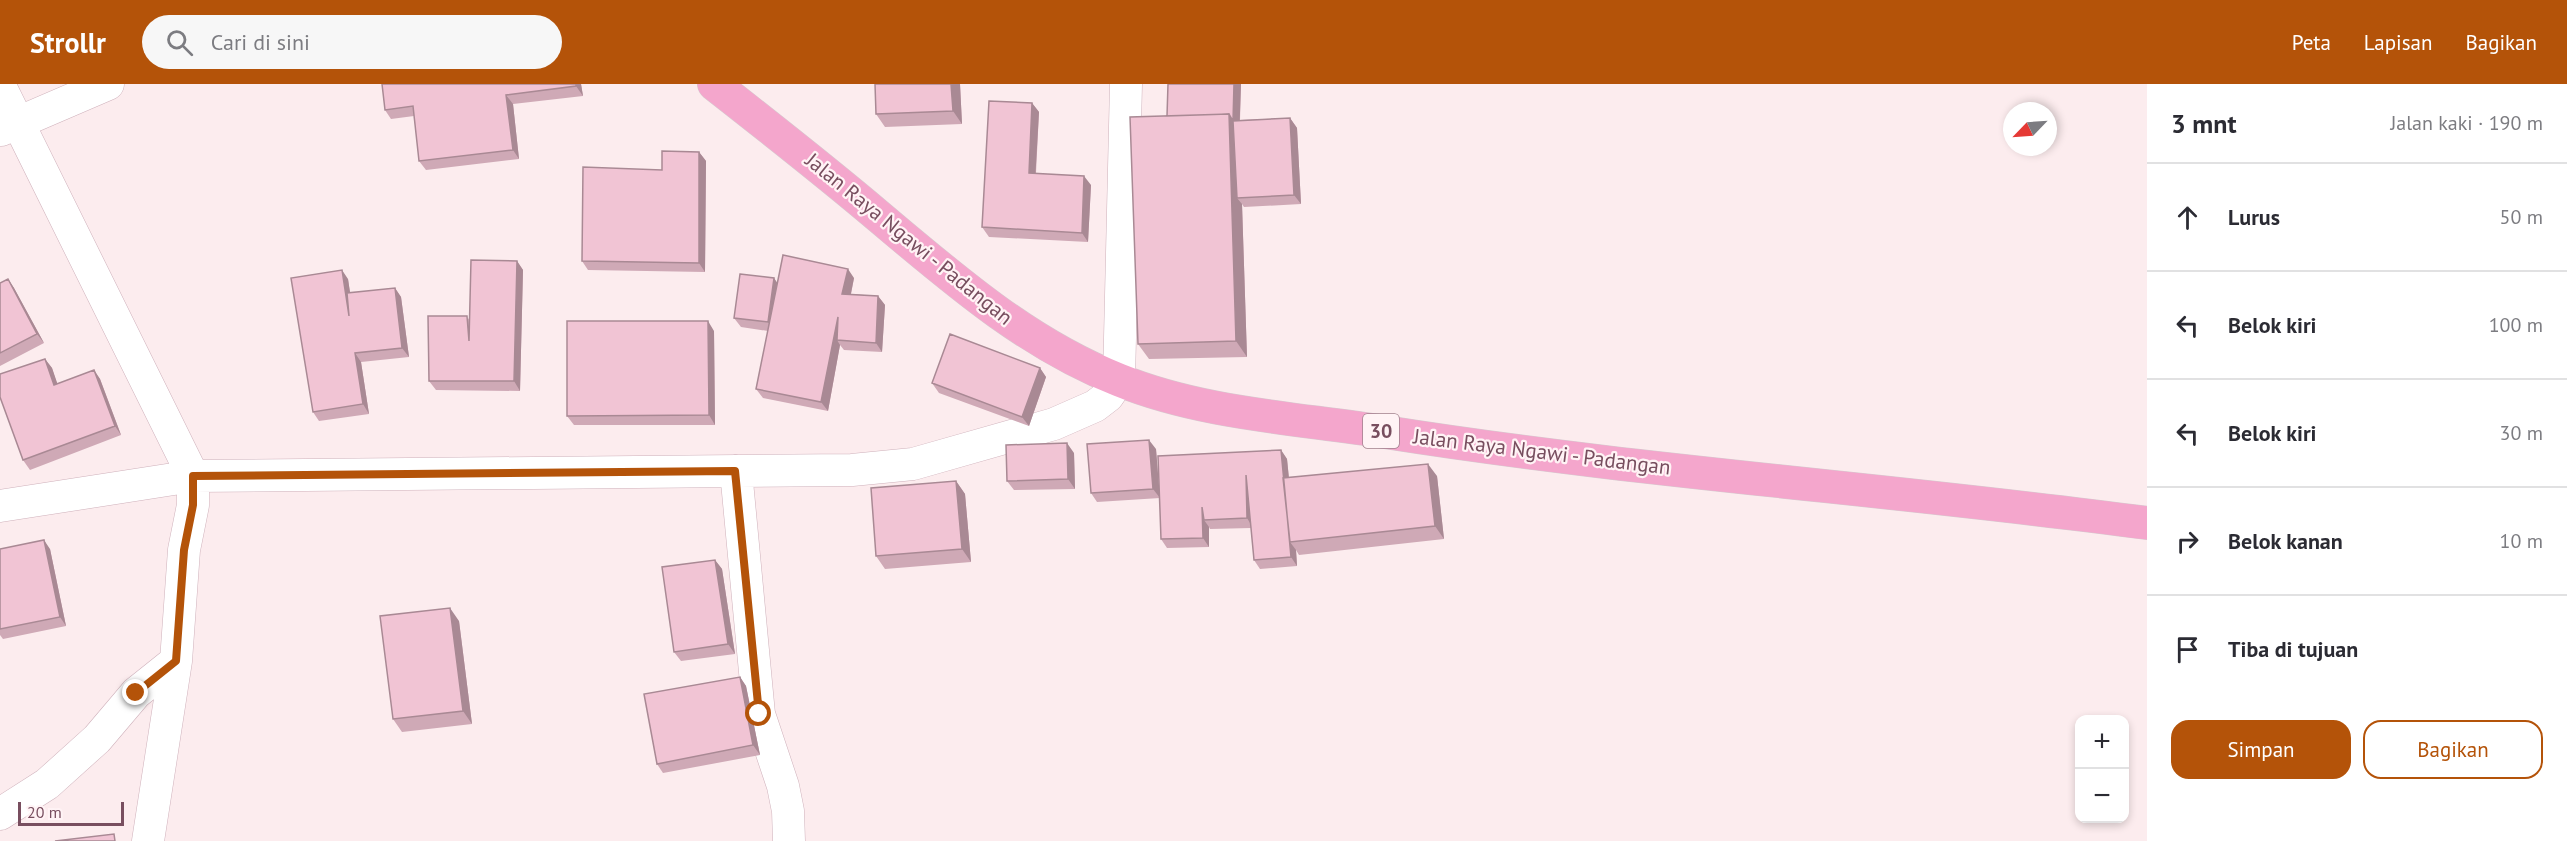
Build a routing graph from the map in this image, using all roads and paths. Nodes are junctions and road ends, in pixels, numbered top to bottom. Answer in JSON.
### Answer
{"nodes":[{"id":1,"x":108,"y":84,"type":"edge"},
{"id":2,"x":714,"y":84,"type":"edge"},
{"id":3,"x":1126,"y":84,"type":"edge"},
{"id":4,"x":0,"y":86,"type":"edge"},
{"id":5,"x":9,"y":126,"type":"edge"},
{"id":6,"x":1119,"y":380,"type":"junction"},
{"id":7,"x":735,"y":471,"type":"junction"},
{"id":8,"x":193,"y":476,"type":"junction"},
{"id":9,"x":0,"y":506,"type":"edge"},
{"id":10,"x":2147,"y":524,"type":"edge"},
{"id":11,"x":176,"y":661,"type":"junction"},
{"id":12,"x":0,"y":814,"type":"edge"},
{"id":13,"x":148,"y":841,"type":"edge"},
{"id":14,"x":789,"y":841,"type":"edge"}],
"edges":[{"from":1,"to":5,"type":"street"},
{"from":2,"to":6,"type":"highway","name":"Jalan Raya Ngawi - Padangan","number":"30"},
{"from":3,"to":6,"type":"street"},
{"from":4,"to":5,"type":"street"},
{"from":5,"to":8,"type":"street"},
{"from":6,"to":7,"type":"street"},
{"from":6,"to":10,"type":"highway","name":"Jalan Raya Ngawi - Padangan","number":"30"},
{"from":7,"to":8,"type":"street"},
{"from":7,"to":14,"type":"street"},
{"from":8,"to":9,"type":"street"},
{"from":8,"to":11,"type":"street"},
{"from":11,"to":12,"type":"street"},
{"from":11,"to":13,"type":"street"}]}
